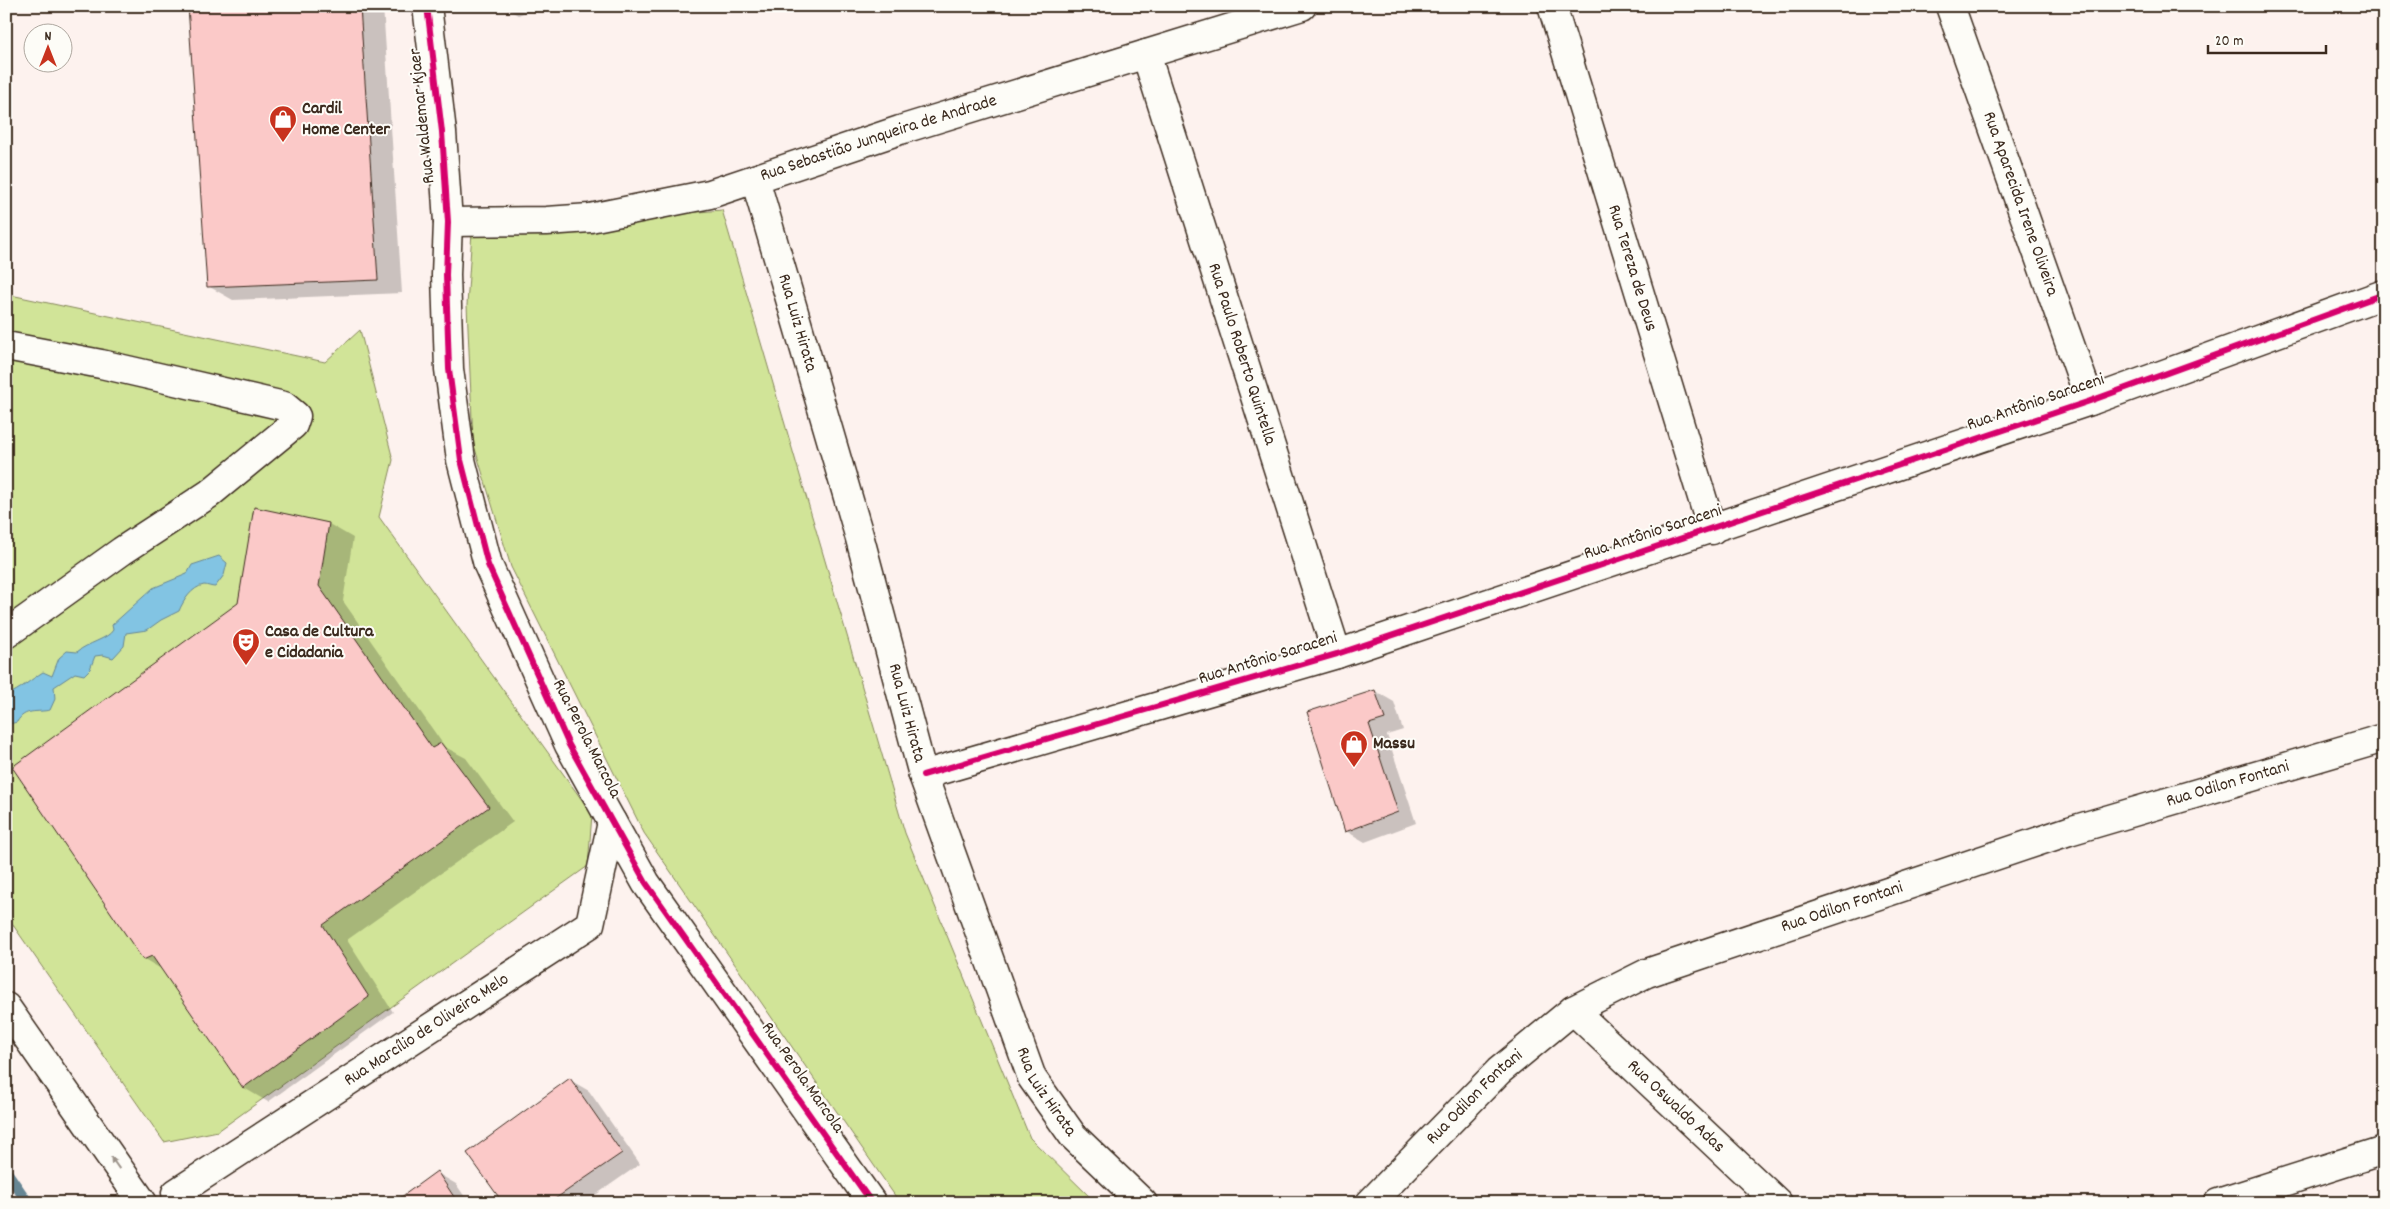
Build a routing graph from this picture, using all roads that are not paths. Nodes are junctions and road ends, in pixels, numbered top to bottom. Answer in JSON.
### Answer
{"nodes":[{"id":1,"x":427,"y":6,"type":"edge"},
{"id":2,"x":1302,"y":6,"type":"edge"},
{"id":3,"x":1552,"y":6,"type":"edge"},
{"id":4,"x":1950,"y":6,"type":"edge"},
{"id":5,"x":1146,"y":54,"type":"junction"},
{"id":6,"x":755,"y":179,"type":"junction"},
{"id":7,"x":448,"y":222,"type":"junction"},
{"id":8,"x":2384,"y":294,"type":"edge"},
{"id":9,"x":6,"y":346,"type":"edge"},
{"id":10,"x":2090,"y":401,"type":"junction"},
{"id":11,"x":1712,"y":530,"type":"junction"},
{"id":12,"x":6,"y":634,"type":"edge"},
{"id":13,"x":1337,"y":654,"type":"junction"},
{"id":14,"x":2384,"y":738,"type":"edge"},
{"id":15,"x":923,"y":775,"type":"junction"},
{"id":16,"x":612,"y":822,"type":"junction"},
{"id":17,"x":6,"y":1007,"type":"edge"},
{"id":18,"x":1574,"y":1010,"type":"junction"},
{"id":19,"x":2384,"y":1150,"type":"edge"},
{"id":20,"x":176,"y":1193,"type":"dead end"},
{"id":21,"x":143,"y":1203,"type":"edge"},
{"id":22,"x":872,"y":1203,"type":"edge"},
{"id":23,"x":1143,"y":1203,"type":"edge"},
{"id":24,"x":1370,"y":1203,"type":"edge"},
{"id":25,"x":1778,"y":1203,"type":"edge"},
{"id":26,"x":2218,"y":1203,"type":"edge"}],
"edges":[{"from":1,"to":7,"type":"street","name":"Rua Waldemar Kjaer"},
{"from":2,"to":5,"type":"street","name":"Rua Sebastião Junqueira de Andrade"},
{"from":3,"to":11,"type":"street","name":"Rua Tereza de Deus"},
{"from":4,"to":10,"type":"street","name":"Rua Aparecida Irene Oliveira"},
{"from":5,"to":6,"type":"street","name":"Rua Sebastião Junqueira de Andrade"},
{"from":5,"to":13,"type":"street","name":"Rua Paulo Roberto Quintella"},
{"from":6,"to":7,"type":"street","name":"Rua Sebastião Junqueira de Andrade"},
{"from":6,"to":15,"type":"street","name":"Rua Luiz Hirata"},
{"from":7,"to":16,"type":"street","name":"Rua Perola Marcola"},
{"from":8,"to":10,"type":"street","name":"Rua Antônio Saraceni"},
{"from":9,"to":12,"type":"street"},
{"from":10,"to":11,"type":"street","name":"Rua Antônio Saraceni"},
{"from":11,"to":13,"type":"street","name":"Rua Antônio Saraceni"},
{"from":13,"to":15,"type":"street","name":"Rua Antônio Saraceni"},
{"from":14,"to":18,"type":"street","name":"Rua Odilon Fontani"},
{"from":15,"to":23,"type":"street","name":"Rua Luiz Hirata"},
{"from":16,"to":20,"type":"street","name":"Rua Marcílio de Oliveira Melo"},
{"from":16,"to":22,"type":"street","name":"Rua Perola Marcola"},
{"from":21,"to":17,"type":"street","one_way":true},
{"from":18,"to":24,"type":"street","name":"Rua Odilon Fontani"},
{"from":18,"to":25,"type":"street","name":"Rua Oswaldo Adas"},
{"from":19,"to":26,"type":"street"}]}
